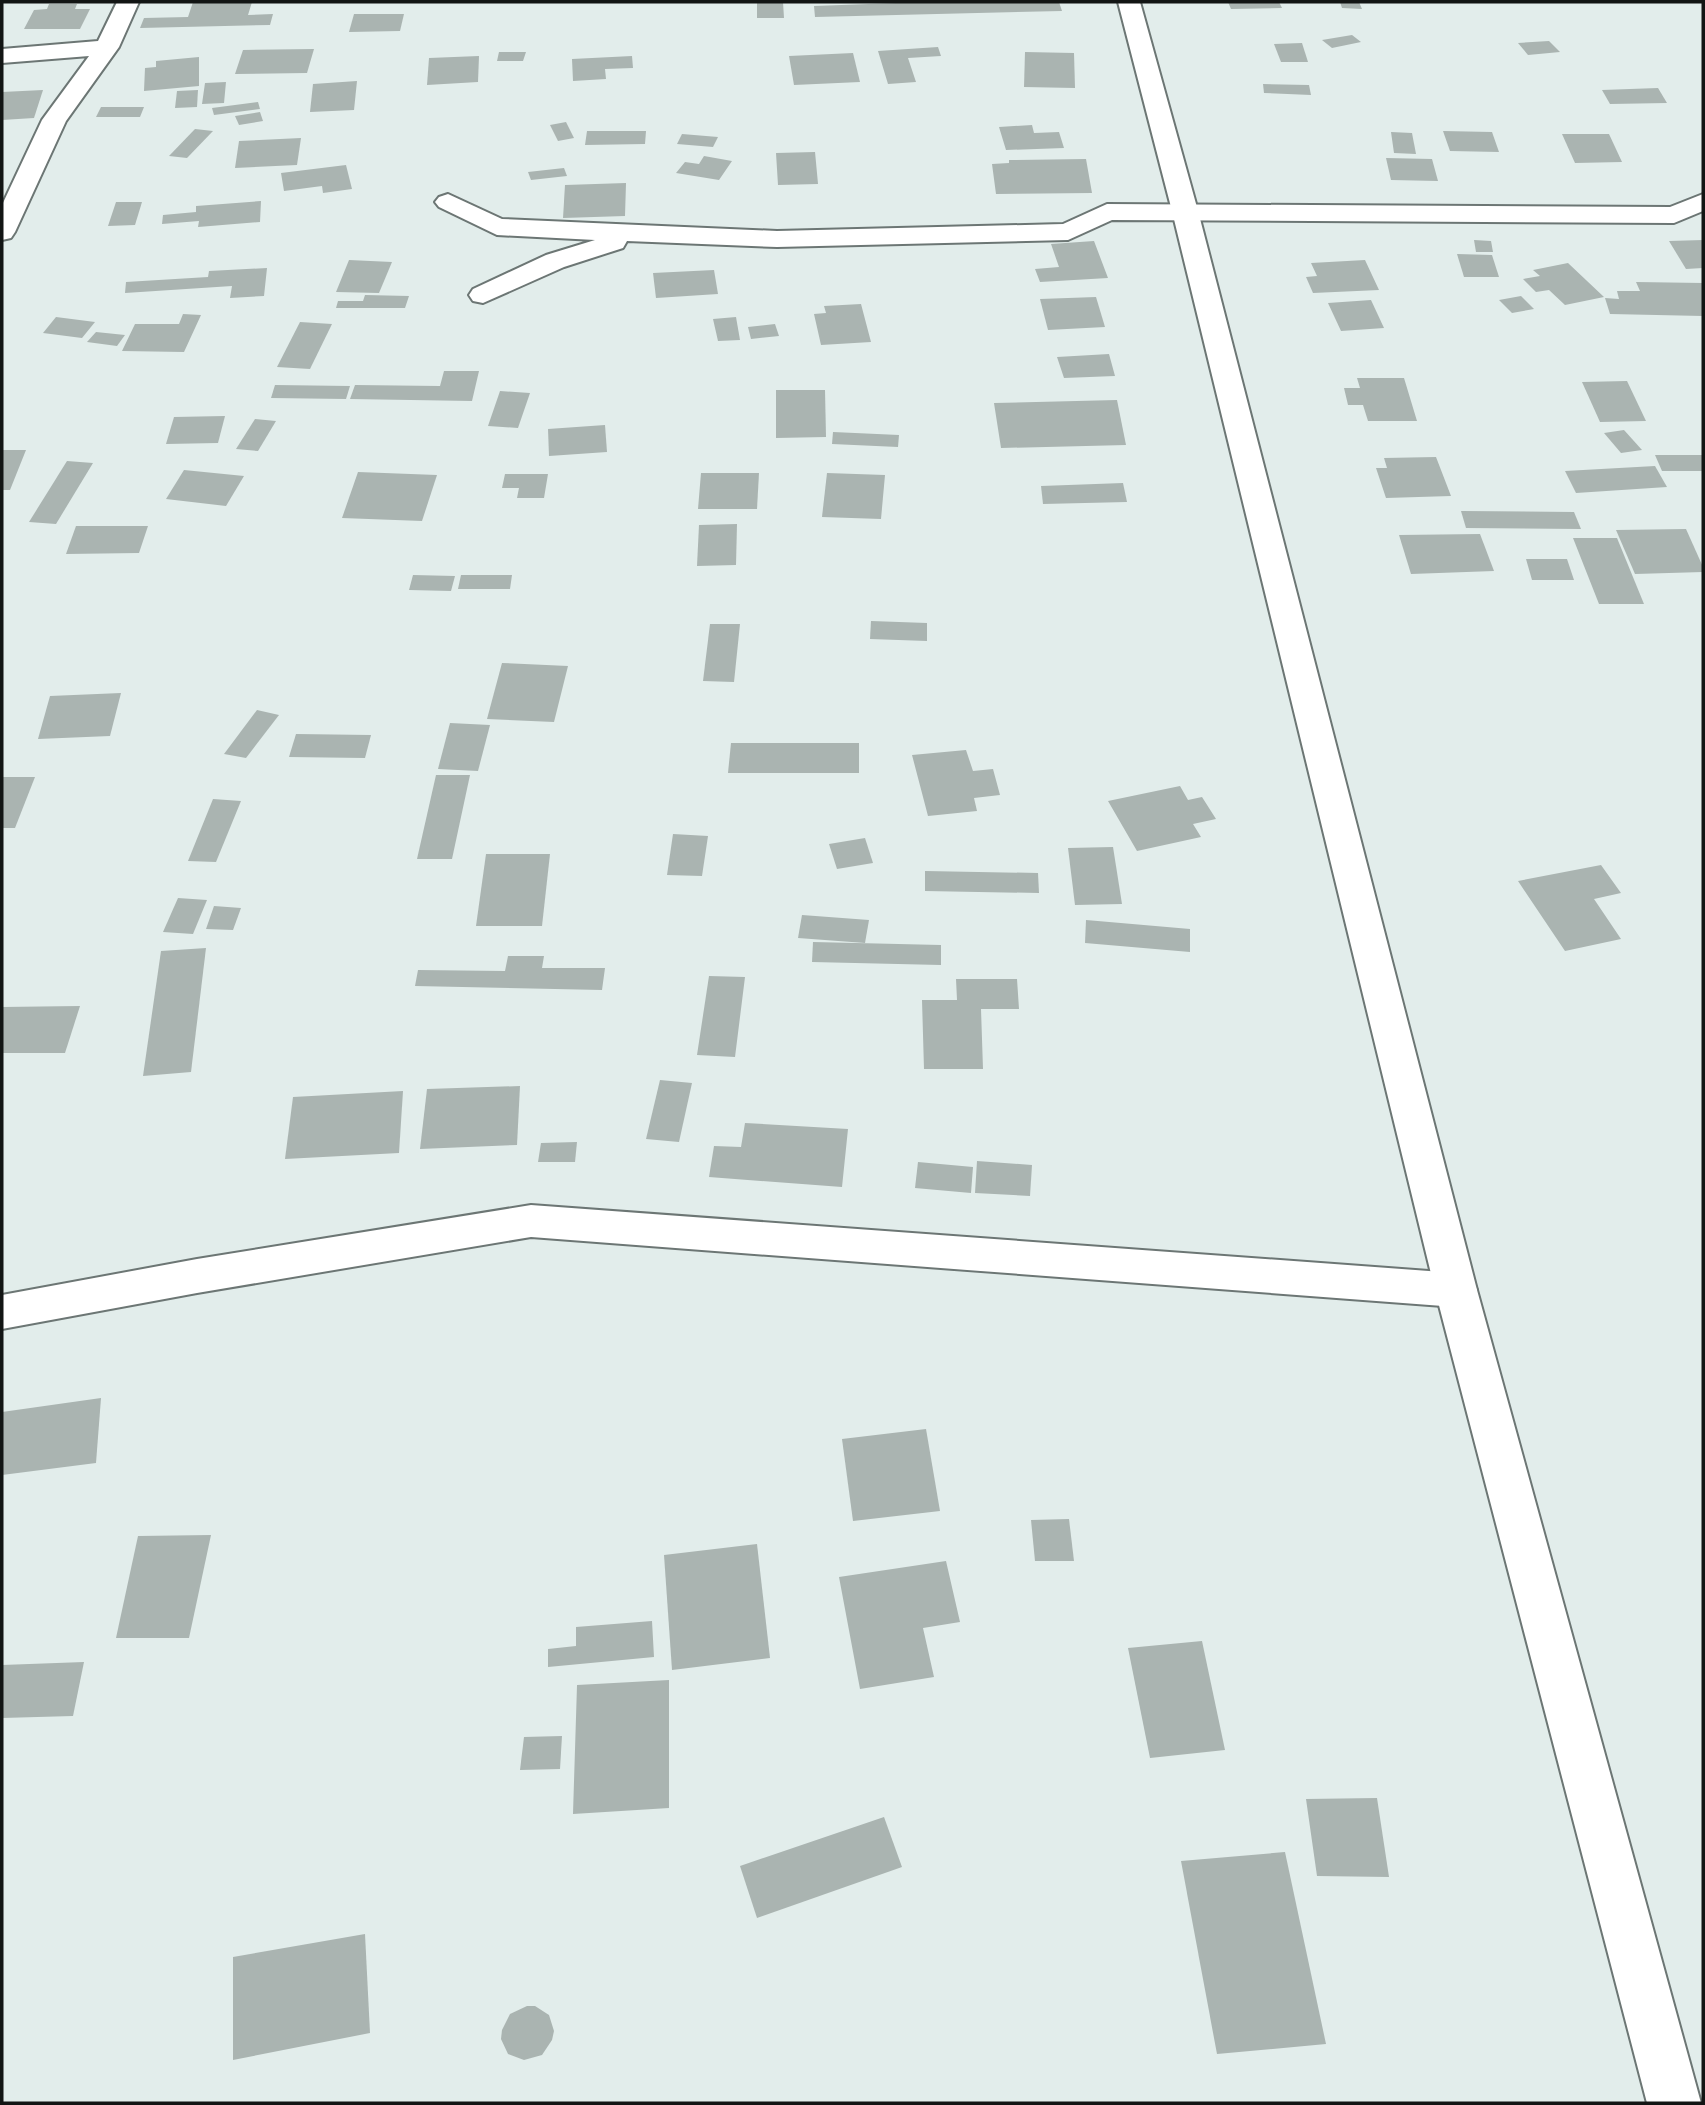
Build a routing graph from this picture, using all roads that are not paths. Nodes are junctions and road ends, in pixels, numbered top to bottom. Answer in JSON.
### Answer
{"nodes":[{"id":1,"x":128,"y":2,"type":"edge"},
{"id":2,"x":1129,"y":2,"type":"edge"},
{"id":3,"x":107,"y":47,"type":"junction"},
{"id":4,"x":2,"y":56,"type":"edge"},
{"id":5,"x":448,"y":202,"type":"dead end"},
{"id":6,"x":1703,"y":202,"type":"edge"},
{"id":7,"x":1185,"y":211,"type":"junction"},
{"id":8,"x":2,"y":232,"type":"edge"},
{"id":9,"x":637,"y":234,"type":"junction"},
{"id":10,"x":483,"y":295,"type":"dead end"},
{"id":11,"x":1456,"y":1290,"type":"junction"},
{"id":12,"x":2,"y":1312,"type":"edge"},
{"id":13,"x":1674,"y":2103,"type":"edge"}],
"edges":[{"from":1,"to":3,"type":"main road"},
{"from":2,"to":7,"type":"main road"},
{"from":3,"to":4,"type":"main road"},
{"from":3,"to":8,"type":"main road"},
{"from":5,"to":9,"type":"main road"},
{"from":6,"to":7,"type":"main road"},
{"from":7,"to":9,"type":"main road"},
{"from":7,"to":11,"type":"main road"},
{"from":9,"to":10,"type":"main road"},
{"from":11,"to":12,"type":"main road"},
{"from":11,"to":13,"type":"main road"}]}
